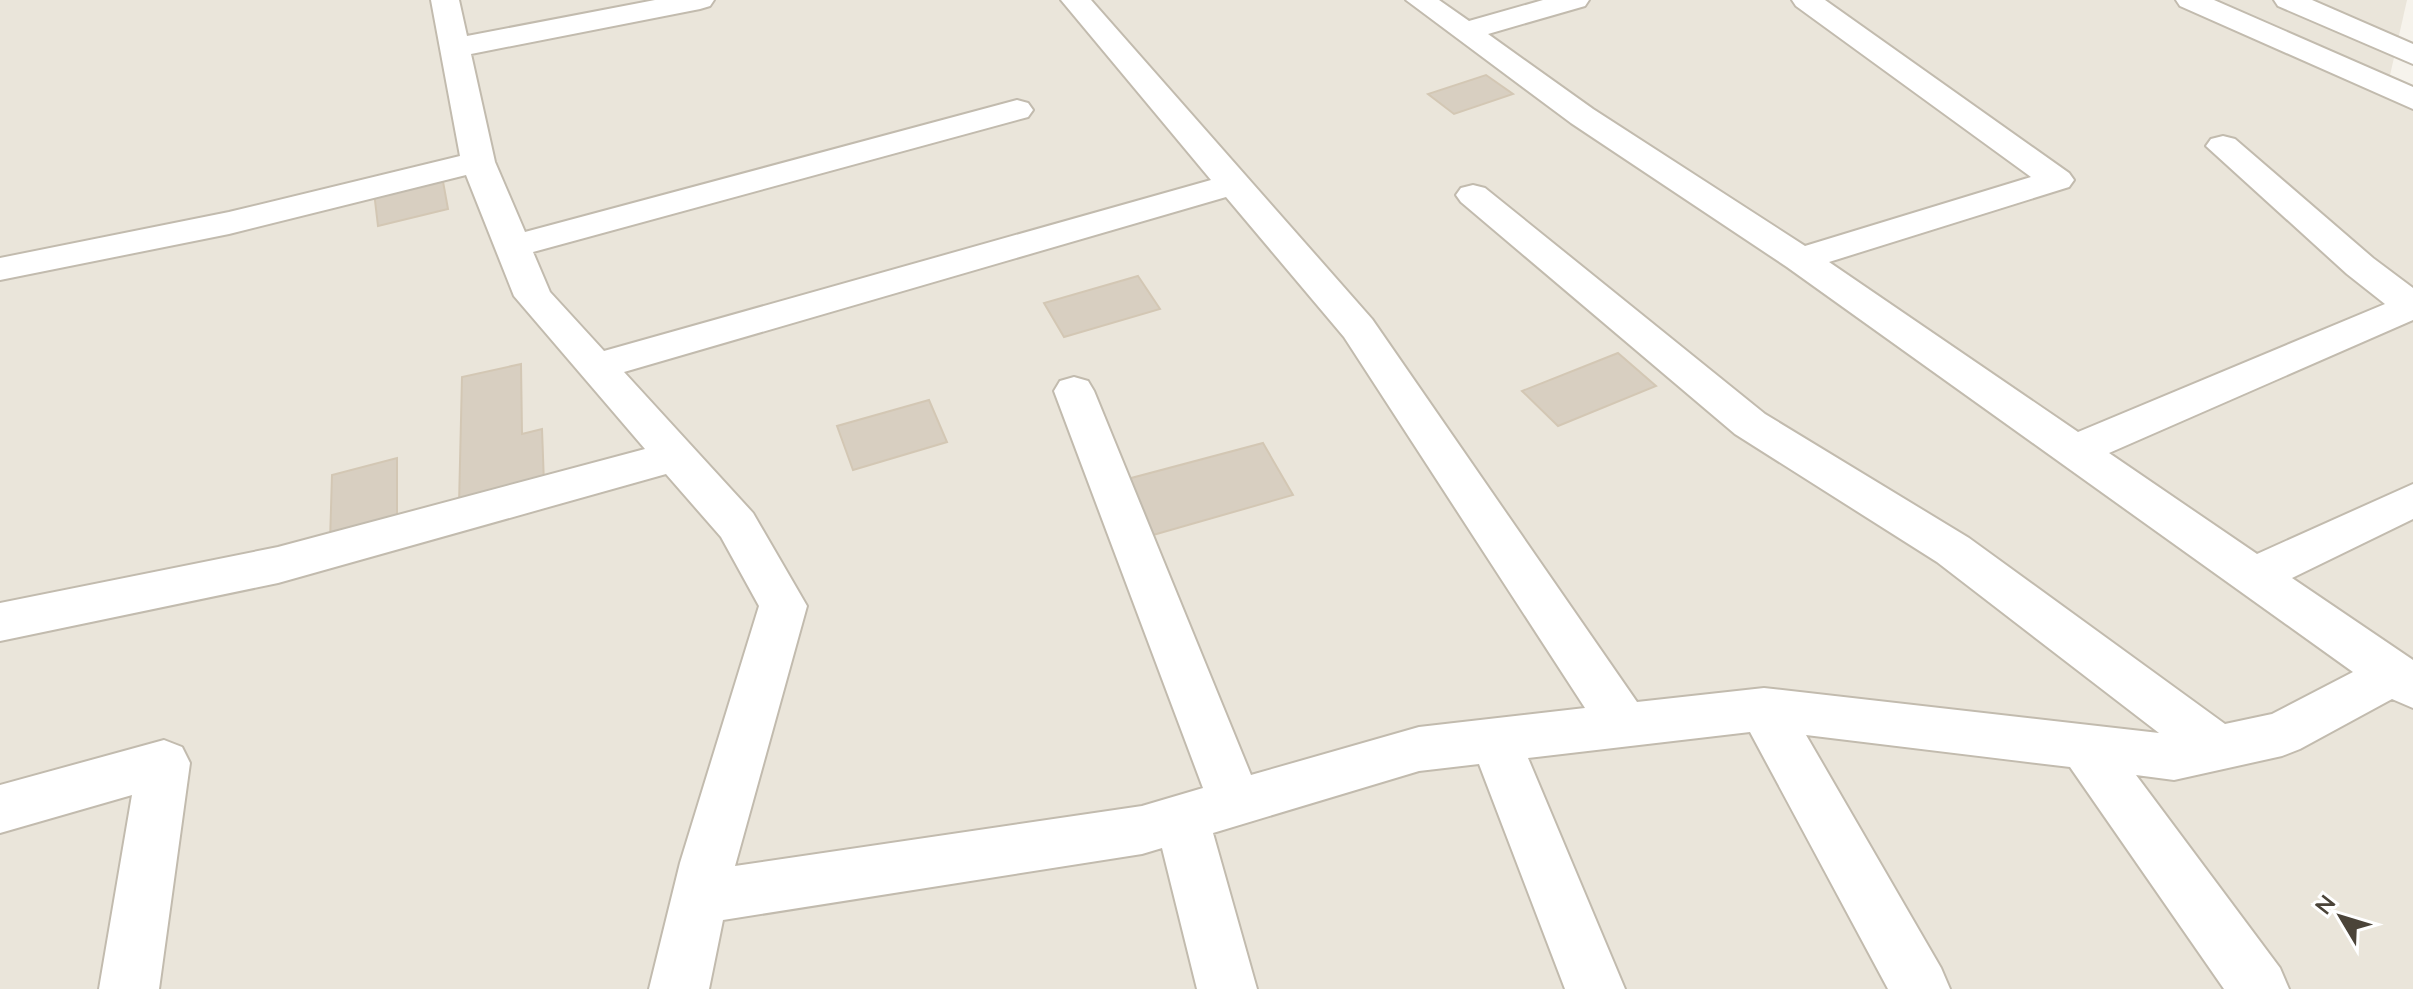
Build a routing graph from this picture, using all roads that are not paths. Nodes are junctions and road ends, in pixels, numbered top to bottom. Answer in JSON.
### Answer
{"nodes":[{"id":1,"x":445,"y":0,"type":"edge"},
{"id":2,"x":700,"y":0,"type":"edge"},
{"id":3,"x":1075,"y":0,"type":"edge"},
{"id":4,"x":1420,"y":0,"type":"edge"},
{"id":5,"x":1575,"y":0,"type":"edge"},
{"id":6,"x":1806,"y":0,"type":"edge"},
{"id":7,"x":2190,"y":0,"type":"edge"},
{"id":8,"x":2288,"y":0,"type":"edge"},
{"id":9,"x":2338,"y":0,"type":"edge"},
{"id":10,"x":2413,"y":31,"type":"edge"},
{"id":11,"x":1464,"y":32,"type":"junction"},
{"id":12,"x":454,"y":48,"type":"junction"},
{"id":13,"x":2413,"y":55,"type":"edge"},
{"id":14,"x":2413,"y":99,"type":"edge"},
{"id":15,"x":1017,"y":110,"type":"dead end"},
{"id":16,"x":2223,"y":146,"type":"dead end"},
{"id":17,"x":478,"y":162,"type":"junction"},
{"id":18,"x":1234,"y":184,"type":"junction"},
{"id":19,"x":1473,"y":195,"type":"dead end"},
{"id":20,"x":513,"y":246,"type":"junction"},
{"id":21,"x":1800,"y":259,"type":"junction"},
{"id":22,"x":0,"y":269,"type":"edge"},
{"id":23,"x":2413,"y":306,"type":"edge"},
{"id":24,"x":595,"y":367,"type":"junction"},
{"id":25,"x":1074,"y":391,"type":"dead end"},
{"id":26,"x":2074,"y":451,"type":"junction"},
{"id":27,"x":675,"y":456,"type":"junction"},
{"id":28,"x":2413,"y":500,"type":"edge"},
{"id":29,"x":2254,"y":576,"type":"junction"},
{"id":30,"x":0,"y":622,"type":"edge"},
{"id":31,"x":2404,"y":681,"type":"edge"},
{"id":32,"x":1764,"y":709,"type":"junction"},
{"id":33,"x":1624,"y":725,"type":"junction"},
{"id":34,"x":1495,"y":740,"type":"junction"},
{"id":35,"x":2085,"y":747,"type":"junction"},
{"id":36,"x":2218,"y":748,"type":"junction"},
{"id":37,"x":1235,"y":801,"type":"junction"},
{"id":38,"x":0,"y":809,"type":"edge"},
{"id":39,"x":1182,"y":819,"type":"junction"},
{"id":40,"x":701,"y":897,"type":"junction"},
{"id":41,"x":129,"y":989,"type":"edge"},
{"id":42,"x":679,"y":989,"type":"edge"},
{"id":43,"x":1227,"y":989,"type":"edge"},
{"id":44,"x":1595,"y":989,"type":"edge"},
{"id":45,"x":1920,"y":989,"type":"edge"},
{"id":46,"x":2259,"y":989,"type":"edge"}],
"edges":[{"from":1,"to":12,"type":"street"},
{"from":2,"to":12,"type":"street"},
{"from":3,"to":18,"type":"street"},
{"from":4,"to":11,"type":"street"},
{"from":5,"to":11,"type":"street"},
{"from":6,"to":21,"type":"street"},
{"from":7,"to":14,"type":"street"},
{"from":8,"to":13,"type":"street"},
{"from":9,"to":10,"type":"street"},
{"from":11,"to":21,"type":"street"},
{"from":12,"to":17,"type":"street"},
{"from":15,"to":20,"type":"street"},
{"from":16,"to":23,"type":"street"},
{"from":17,"to":20,"type":"street"},
{"from":17,"to":22,"type":"street"},
{"from":18,"to":24,"type":"street"},
{"from":18,"to":33,"type":"street"},
{"from":19,"to":36,"type":"street"},
{"from":20,"to":24,"type":"street"},
{"from":21,"to":26,"type":"street"},
{"from":23,"to":26,"type":"street"},
{"from":24,"to":27,"type":"street"},
{"from":25,"to":37,"type":"street"},
{"from":26,"to":29,"type":"street"},
{"from":27,"to":30,"type":"street"},
{"from":27,"to":40,"type":"street"},
{"from":28,"to":29,"type":"street"},
{"from":29,"to":31,"type":"street"},
{"from":31,"to":36,"type":"street"},
{"from":32,"to":33,"type":"street"},
{"from":32,"to":35,"type":"street"},
{"from":32,"to":45,"type":"street"},
{"from":33,"to":34,"type":"street"},
{"from":34,"to":37,"type":"street"},
{"from":34,"to":44,"type":"street"},
{"from":35,"to":36,"type":"street"},
{"from":35,"to":46,"type":"street"},
{"from":37,"to":39,"type":"street"},
{"from":38,"to":41,"type":"street"},
{"from":39,"to":40,"type":"street"},
{"from":39,"to":43,"type":"street"},
{"from":40,"to":42,"type":"street"}]}
